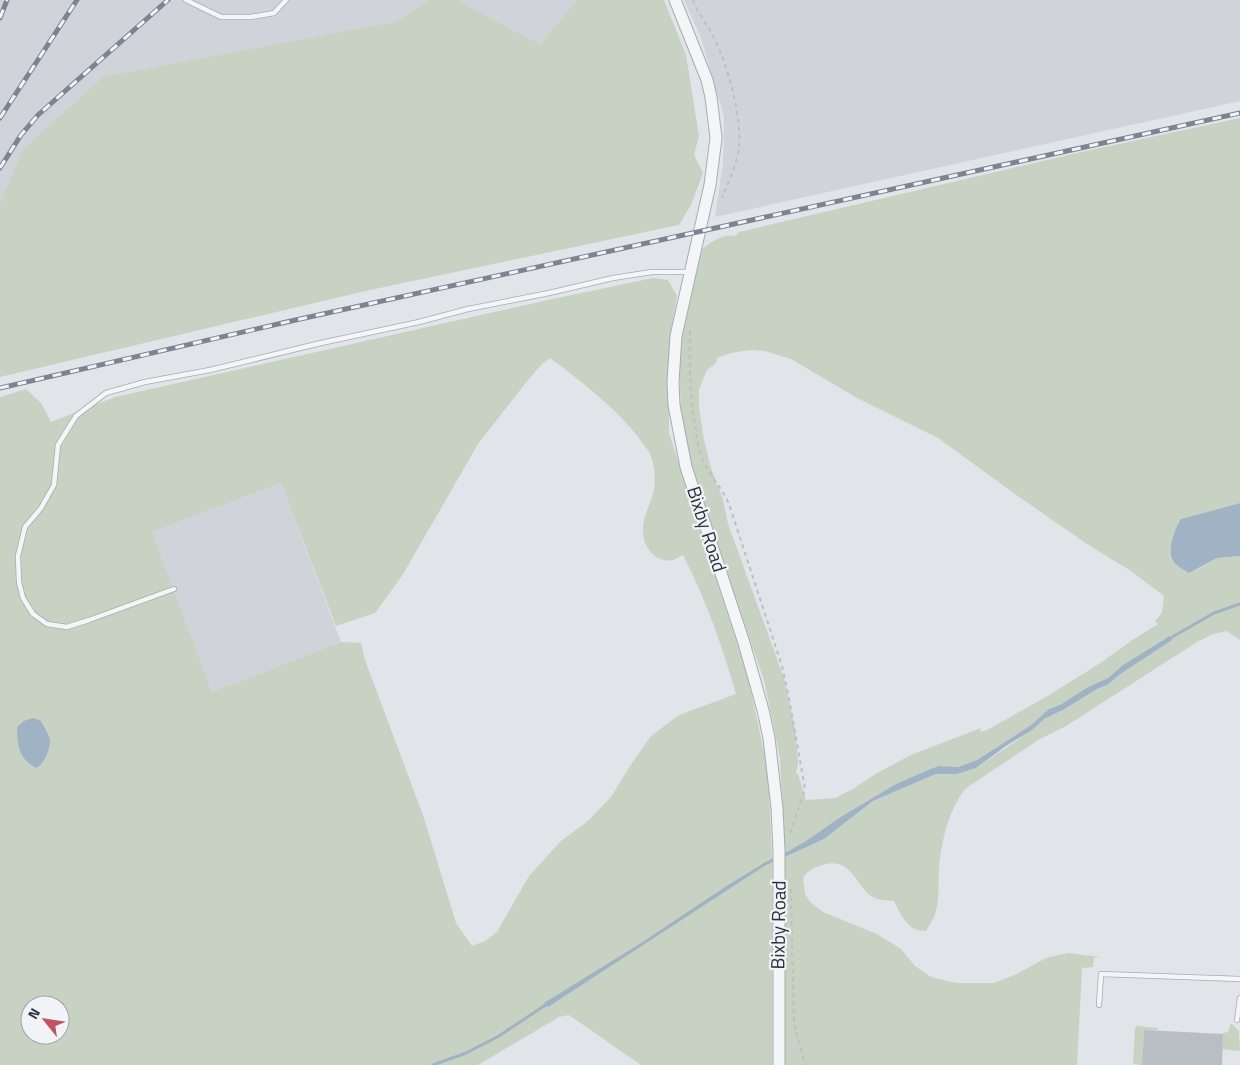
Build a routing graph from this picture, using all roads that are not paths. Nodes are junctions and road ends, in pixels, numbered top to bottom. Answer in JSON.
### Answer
{"nodes":[{"id":1,"x":186,"y":0,"type":"edge"},
{"id":2,"x":286,"y":0,"type":"edge"},
{"id":3,"x":674,"y":0,"type":"edge"},
{"id":4,"x":689,"y":272,"type":"junction"},
{"id":5,"x":174,"y":589,"type":"dead end"},
{"id":6,"x":1240,"y":979,"type":"edge"},
{"id":7,"x":1240,"y":998,"type":"edge"},
{"id":8,"x":1099,"y":1005,"type":"dead end"},
{"id":9,"x":1237,"y":1020,"type":"dead end"},
{"id":10,"x":779,"y":1065,"type":"edge"}],
"edges":[{"from":1,"to":2,"type":"lane"},
{"from":3,"to":4,"type":"street","name":"Bixby Road"},
{"from":4,"to":5,"type":"lane"},
{"from":4,"to":10,"type":"street","name":"Bixby Road"},
{"from":6,"to":8,"type":"lane"},
{"from":7,"to":9,"type":"lane"}]}
